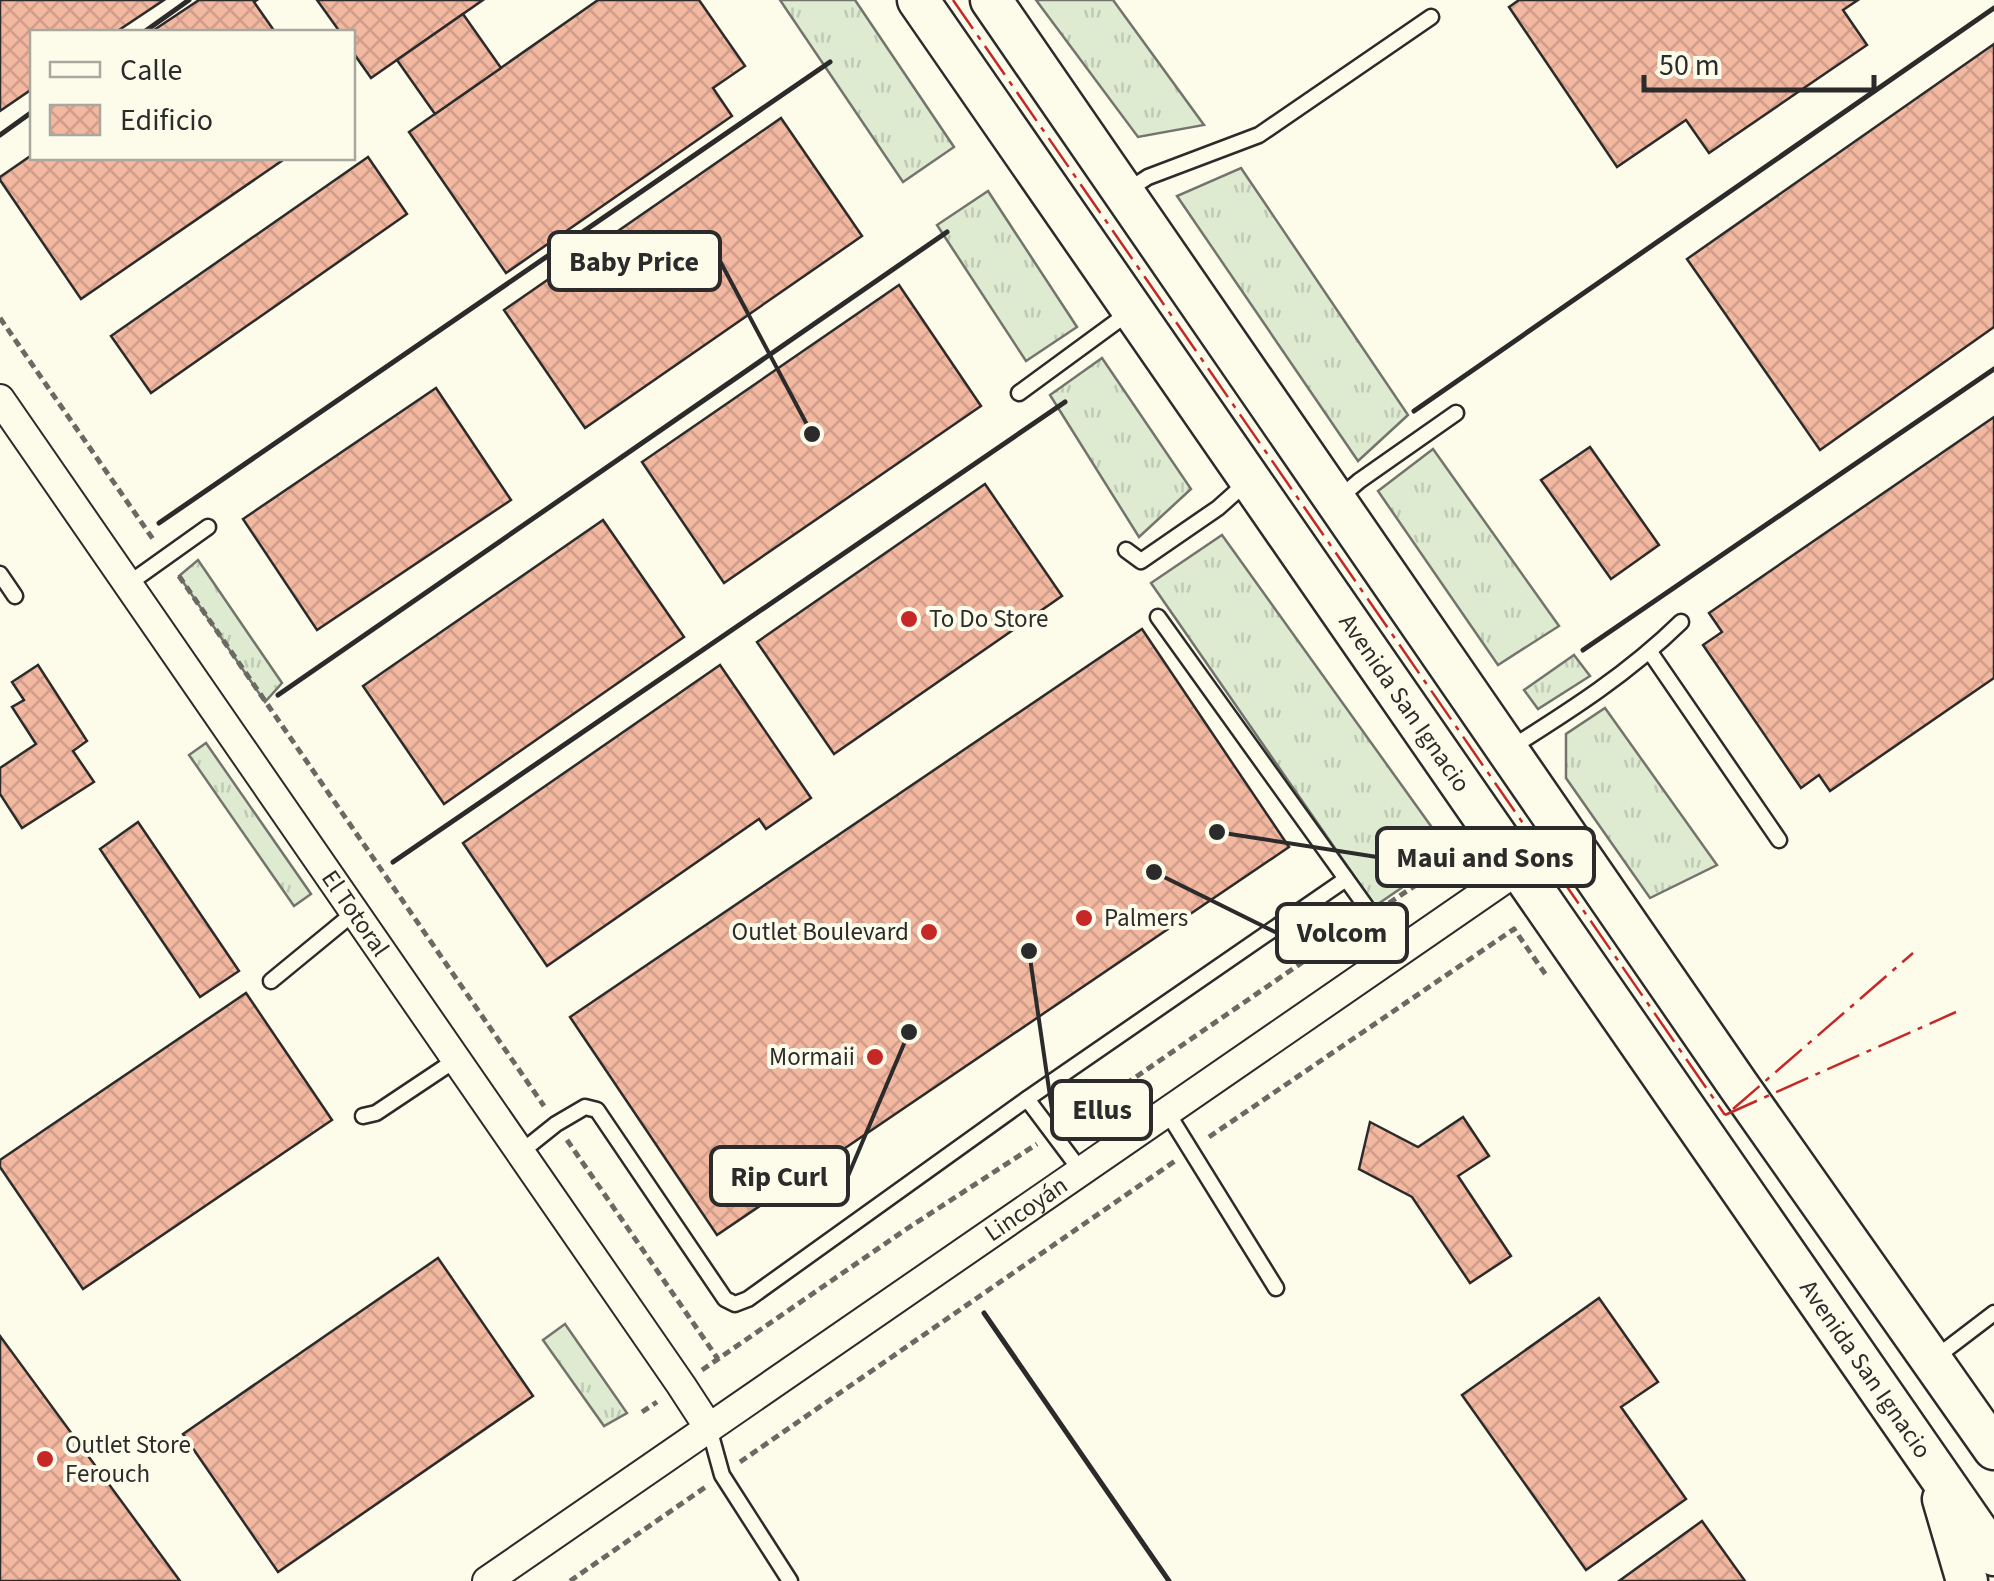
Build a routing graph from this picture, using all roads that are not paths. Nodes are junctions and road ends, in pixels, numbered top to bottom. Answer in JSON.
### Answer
{"nodes":[{"id":1,"x":918,"y":0,"type":"edge"},
{"id":2,"x":991,"y":0,"type":"edge"},
{"id":3,"x":1431,"y":18,"type":"dead end"},
{"id":4,"x":1125,"y":192,"type":"junction"},
{"id":5,"x":1132,"y":310,"type":"junction"},
{"id":6,"x":1019,"y":393,"type":"dead end"},
{"id":7,"x":3,"y":408,"type":"edge"},
{"id":8,"x":1456,"y":413,"type":"dead end"},
{"id":9,"x":1250,"y":480,"type":"junction"},
{"id":10,"x":1337,"y":501,"type":"junction"},
{"id":11,"x":208,"y":527,"type":"dead end"},
{"id":12,"x":1126,"y":550,"type":"dead end"},
{"id":13,"x":0,"y":574,"type":"edge"},
{"id":14,"x":128,"y":584,"type":"junction"},
{"id":15,"x":15,"y":596,"type":"dead end"},
{"id":16,"x":1158,"y":617,"type":"dead end"},
{"id":17,"x":1681,"y":622,"type":"dead end"},
{"id":18,"x":1440,"y":650,"type":"junction"},
{"id":19,"x":1650,"y":652,"type":"junction"},
{"id":20,"x":1390,"y":680,"type":"junction"},
{"id":21,"x":1508,"y":750,"type":"junction"},
{"id":22,"x":1567,"y":836,"type":"junction"},
{"id":23,"x":1779,"y":840,"type":"dead end"},
{"id":24,"x":1520,"y":869,"type":"junction"},
{"id":25,"x":1346,"y":878,"type":"junction"},
{"id":26,"x":355,"y":912,"type":"junction"},
{"id":27,"x":1397,"y":954,"type":"junction"},
{"id":28,"x":271,"y":980,"type":"dead end"},
{"id":29,"x":457,"y":1059,"type":"junction"},
{"id":30,"x":1027,"y":1099,"type":"junction"},
{"id":31,"x":1167,"y":1112,"type":"junction"},
{"id":32,"x":363,"y":1116,"type":"dead end"},
{"id":33,"x":521,"y":1152,"type":"junction"},
{"id":34,"x":1082,"y":1172,"type":"junction"},
{"id":35,"x":1276,"y":1288,"type":"dead end"},
{"id":36,"x":1994,"y":1313,"type":"edge"},
{"id":37,"x":1932,"y":1360,"type":"junction"},
{"id":38,"x":709,"y":1428,"type":"junction"},
{"id":39,"x":1994,"y":1449,"type":"edge"},
{"id":40,"x":1935,"y":1470,"type":"junction"},
{"id":41,"x":1992,"y":1548,"type":"edge"},
{"id":42,"x":487,"y":1581,"type":"edge"},
{"id":43,"x":790,"y":1581,"type":"edge"},
{"id":44,"x":1968,"y":1581,"type":"edge"}],
"edges":[{"from":1,"to":5,"type":"main road","name":"Avenida San Ignacio"},
{"from":2,"to":4,"type":"main road"},
{"from":3,"to":4,"type":"lane"},
{"from":4,"to":10,"type":"main road"},
{"from":5,"to":6,"type":"lane"},
{"from":5,"to":9,"type":"main road","name":"Avenida San Ignacio"},
{"from":7,"to":14,"type":"street","name":"El Totoral"},
{"from":8,"to":10,"type":"lane"},
{"from":9,"to":12,"type":"lane"},
{"from":9,"to":20,"type":"main road","name":"Avenida San Ignacio"},
{"from":10,"to":18,"type":"main road"},
{"from":11,"to":14,"type":"lane"},
{"from":13,"to":15,"type":"lane"},
{"from":14,"to":26,"type":"street","name":"El Totoral"},
{"from":16,"to":25,"type":"lane"},
{"from":17,"to":19,"type":"lane"},
{"from":18,"to":20,"type":"main road"},
{"from":18,"to":21,"type":"main road"},
{"from":19,"to":21,"type":"lane"},
{"from":19,"to":23,"type":"lane"},
{"from":20,"to":24,"type":"main road","name":"Avenida San Ignacio"},
{"from":21,"to":22,"type":"main road"},
{"from":22,"to":24,"type":"street","name":"Lincoyán"},
{"from":22,"to":37,"type":"main road"},
{"from":24,"to":27,"type":"street","name":"Lincoyán"},
{"from":24,"to":40,"type":"main road","name":"Avenida San Ignacio"},
{"from":25,"to":27,"type":"lane"},
{"from":25,"to":30,"type":"lane"},
{"from":26,"to":28,"type":"lane"},
{"from":26,"to":29,"type":"street","name":"El Totoral"},
{"from":27,"to":31,"type":"street","name":"Lincoyán"},
{"from":29,"to":32,"type":"lane"},
{"from":29,"to":33,"type":"street","name":"El Totoral"},
{"from":30,"to":33,"type":"lane"},
{"from":30,"to":34,"type":"lane"},
{"from":31,"to":34,"type":"street","name":"Lincoyán"},
{"from":31,"to":35,"type":"lane"},
{"from":33,"to":38,"type":"street","name":"El Totoral"},
{"from":34,"to":38,"type":"street","name":"Lincoyán"},
{"from":36,"to":37,"type":"lane"},
{"from":37,"to":39,"type":"main road"},
{"from":38,"to":42,"type":"street","name":"Lincoyán"},
{"from":38,"to":43,"type":"lane"},
{"from":40,"to":41,"type":"main road","name":"Avenida San Ignacio"},
{"from":40,"to":44,"type":"main road"}]}
